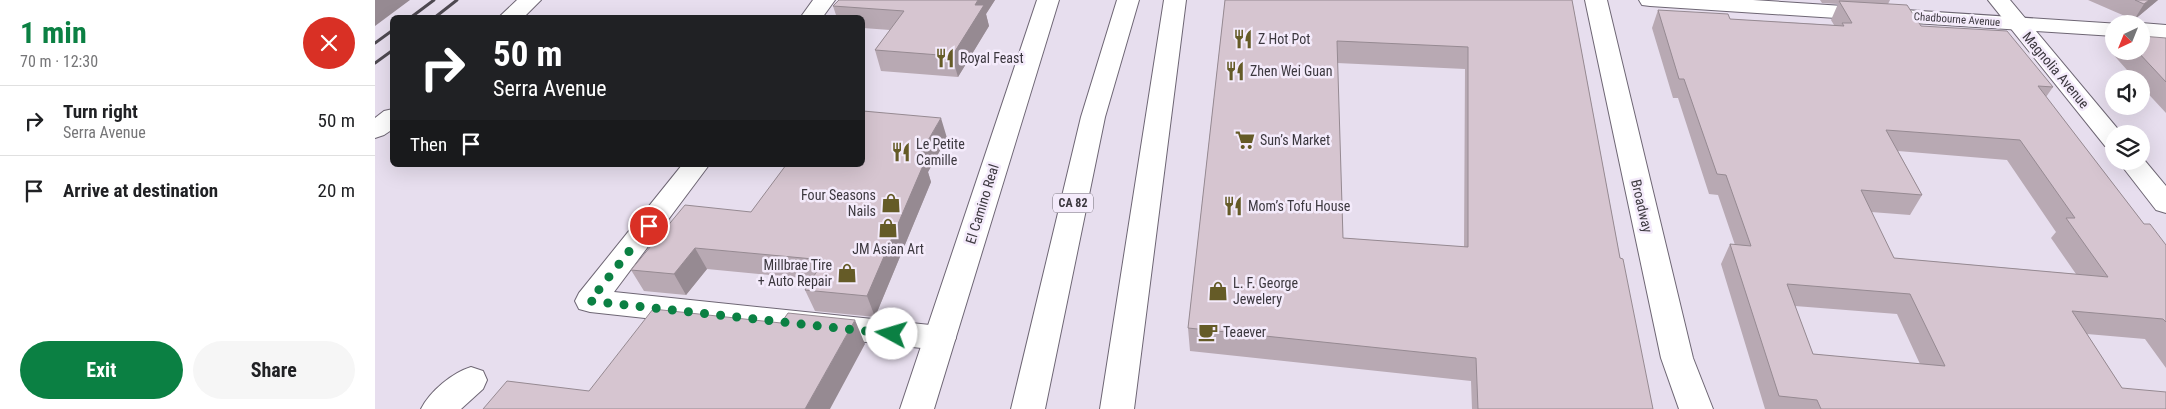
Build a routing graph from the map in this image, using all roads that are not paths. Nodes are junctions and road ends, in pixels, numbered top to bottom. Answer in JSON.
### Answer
{"nodes":[{"id":1,"x":530,"y":0,"type":"edge"},
{"id":2,"x":824,"y":0,"type":"edge"},
{"id":3,"x":1048,"y":0,"type":"edge"},
{"id":4,"x":1128,"y":0,"type":"edge"},
{"id":5,"x":1175,"y":0,"type":"edge"},
{"id":6,"x":1596,"y":0,"type":"edge"},
{"id":7,"x":1650,"y":0,"type":"edge"},
{"id":8,"x":1999,"y":0,"type":"edge"},
{"id":9,"x":512,"y":15,"type":"edge"},
{"id":10,"x":813,"y":15,"type":"edge"},
{"id":11,"x":2017,"y":23,"type":"junction"},
{"id":12,"x":2105,"y":28,"type":"edge"},
{"id":13,"x":2150,"y":31,"type":"edge"},
{"id":14,"x":2166,"y":32,"type":"edge"},
{"id":15,"x":390,"y":118,"type":"edge"},
{"id":16,"x":2105,"y":129,"type":"edge"},
{"id":17,"x":375,"y":130,"type":"edge"},
{"id":18,"x":694,"y":167,"type":"edge"},
{"id":19,"x":2138,"y":170,"type":"edge"},
{"id":20,"x":2166,"y":204,"type":"edge"},
{"id":21,"x":940,"y":338,"type":"junction"},
{"id":22,"x":471,"y":380,"type":"dead end"},
{"id":23,"x":438,"y":409,"type":"edge"},
{"id":24,"x":917,"y":409,"type":"edge"},
{"id":25,"x":1028,"y":409,"type":"edge"},
{"id":26,"x":1117,"y":409,"type":"edge"},
{"id":27,"x":1696,"y":409,"type":"edge"}],
"edges":[{"from":1,"to":9,"type":"street"},
{"from":2,"to":10,"type":"street"},
{"from":3,"to":21,"type":"street","name":"El Camino Real"},
{"from":4,"to":25,"type":"street","number":"CA 82"},
{"from":5,"to":26,"type":"street"},
{"from":6,"to":27,"type":"street","name":"Broadway"},
{"from":7,"to":11,"type":"street","name":"Chadbourne Avenue"},
{"from":8,"to":11,"type":"street","name":"Magnolia Avenue"},
{"from":11,"to":12,"type":"street","name":"Chadbourne Avenue"},
{"from":11,"to":16,"type":"street","name":"Magnolia Avenue"},
{"from":13,"to":14,"type":"street"},
{"from":15,"to":17,"type":"street"},
{"from":18,"to":21,"type":"street"},
{"from":19,"to":20,"type":"street"},
{"from":21,"to":24,"type":"street","name":"El Camino Real"},
{"from":22,"to":23,"type":"street"}]}
